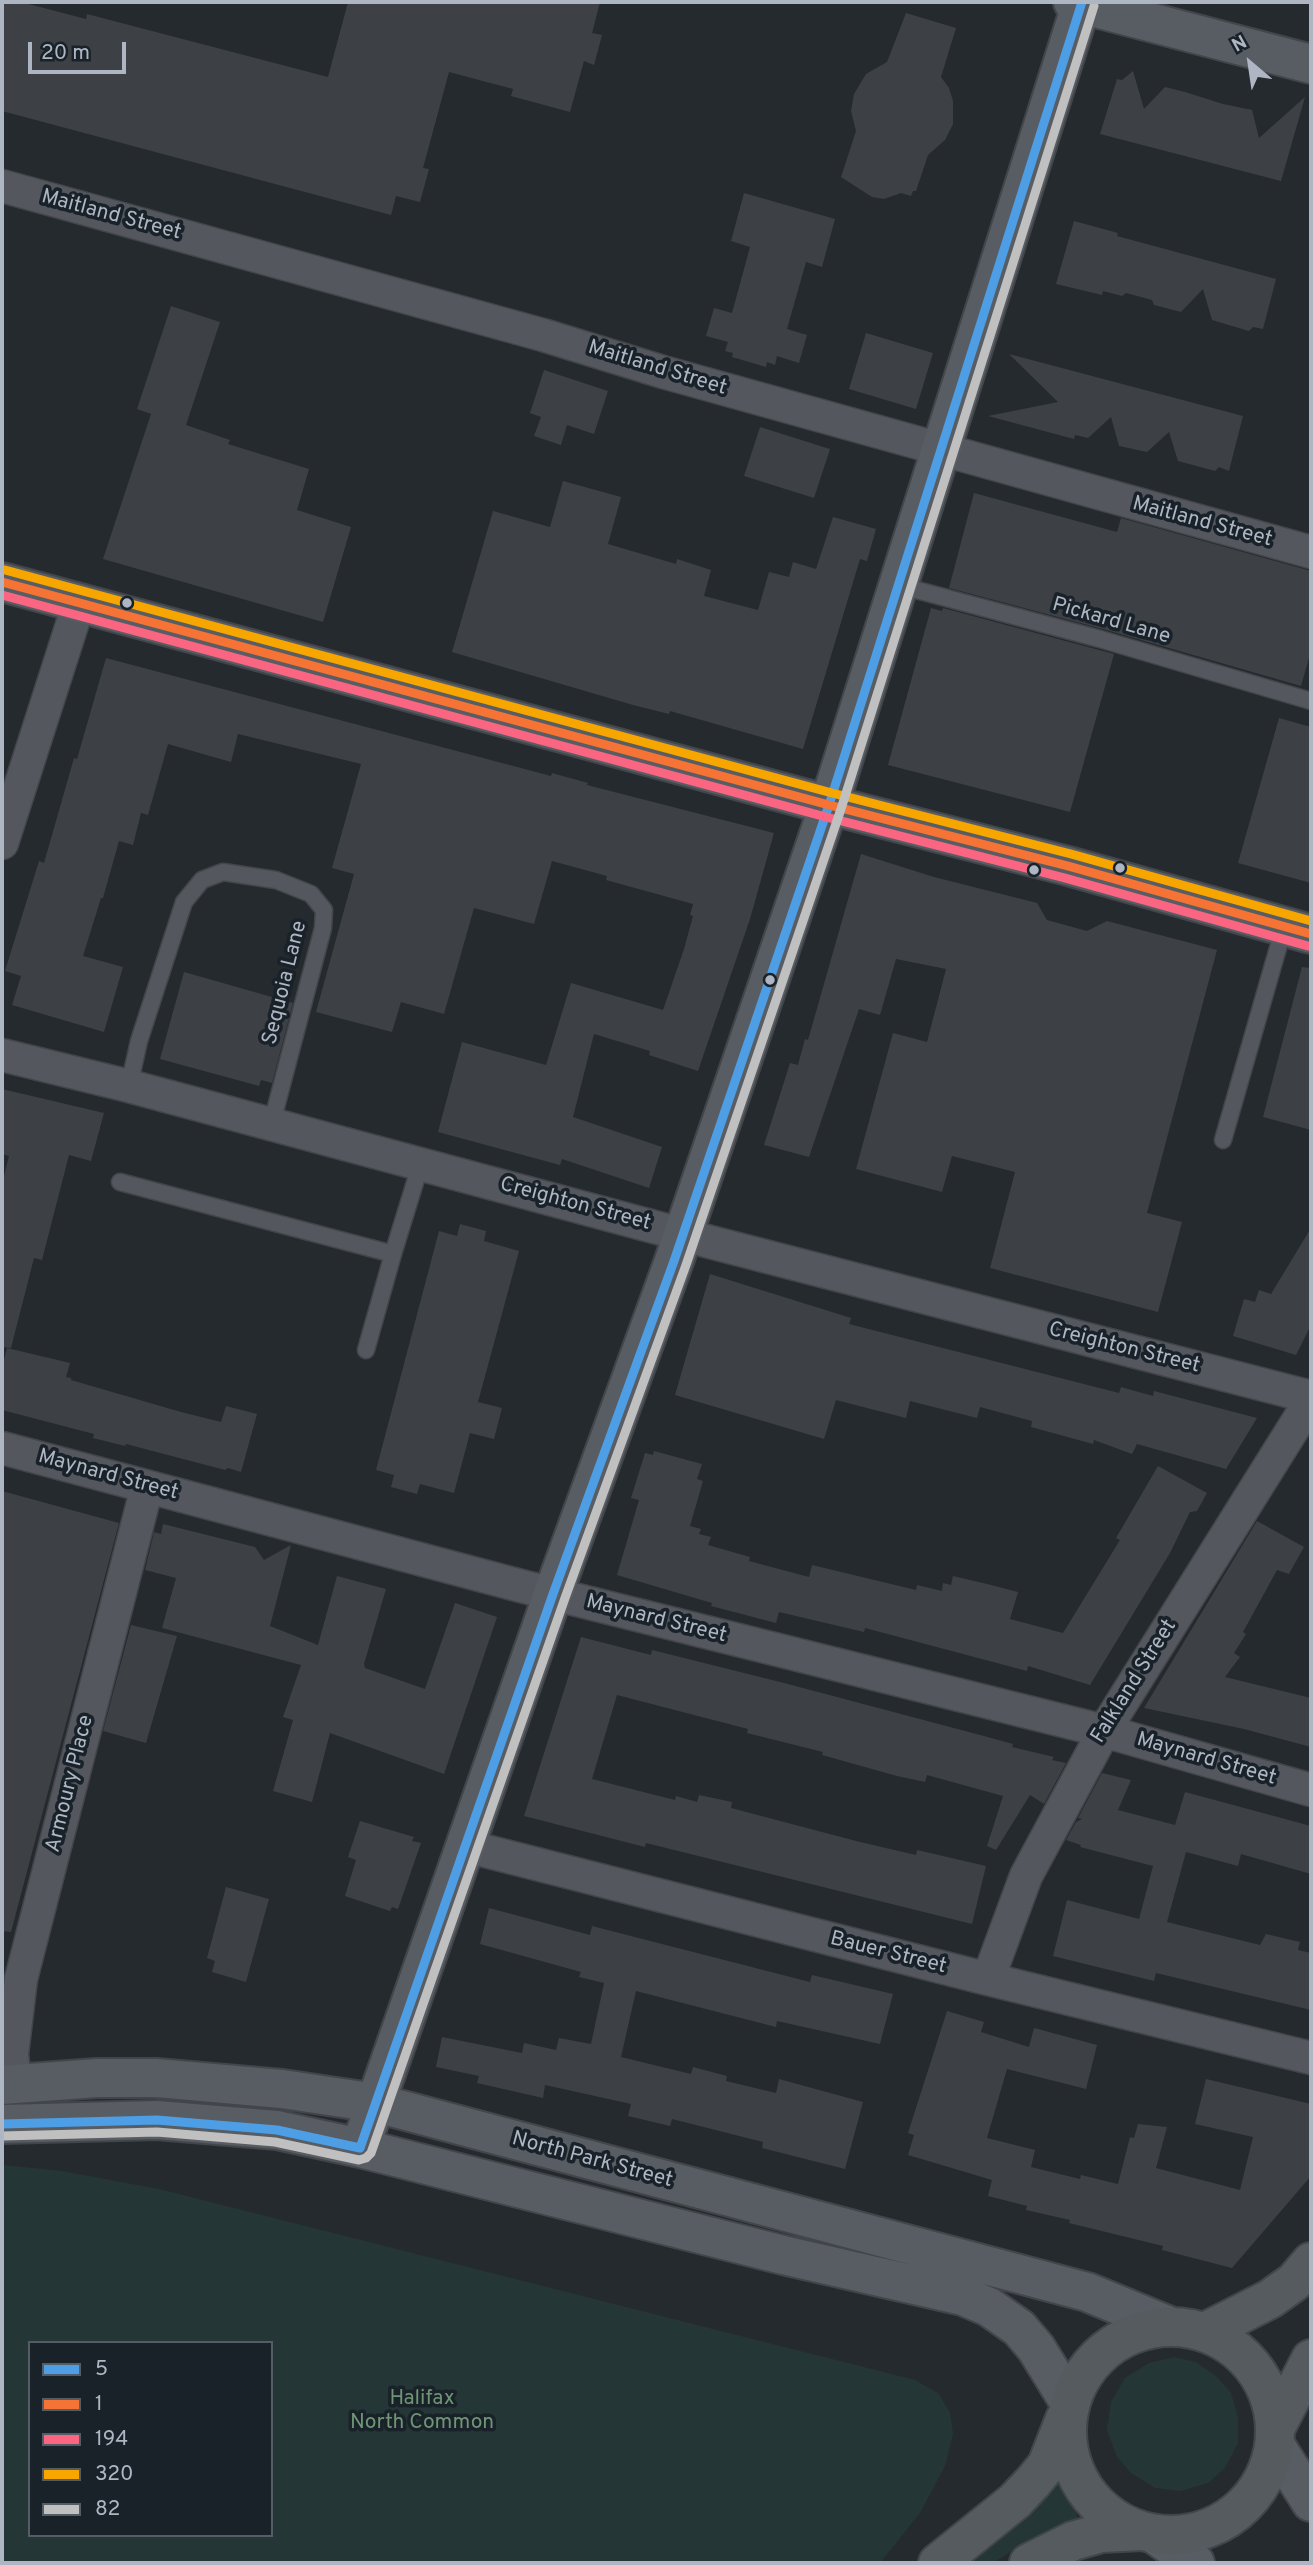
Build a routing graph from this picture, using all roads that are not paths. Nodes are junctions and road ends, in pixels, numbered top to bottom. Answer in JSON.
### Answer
{"nodes":[{"id":1,"x":1079,"y":2,"type":"edge"},
{"id":2,"x":1311,"y":64,"type":"edge"},
{"id":3,"x":2,"y":186,"type":"edge"},
{"id":4,"x":941,"y":450,"type":"junction"},
{"id":5,"x":1311,"y":552,"type":"edge"},
{"id":6,"x":2,"y":582,"type":"edge"},
{"id":7,"x":898,"y":585,"type":"junction"},
{"id":8,"x":79,"y":603,"type":"junction"},
{"id":9,"x":1311,"y":701,"type":"edge"},
{"id":10,"x":829,"y":804,"type":"junction"},
{"id":11,"x":2,"y":843,"type":"edge"},
{"id":12,"x":1298,"y":930,"type":"edge"},
{"id":13,"x":2,"y":1055,"type":"edge"},
{"id":14,"x":129,"y":1086,"type":"junction"},
{"id":15,"x":271,"y":1126,"type":"junction"},
{"id":16,"x":1223,"y":1140,"type":"dead end"},
{"id":17,"x":421,"y":1163,"type":"junction"},
{"id":18,"x":120,"y":1182,"type":"dead end"},
{"id":19,"x":682,"y":1235,"type":"junction"},
{"id":20,"x":393,"y":1254,"type":"junction"},
{"id":21,"x":366,"y":1350,"type":"dead end"},
{"id":22,"x":1311,"y":1399,"type":"edge"},
{"id":23,"x":2,"y":1448,"type":"edge"},
{"id":24,"x":147,"y":1487,"type":"junction"},
{"id":25,"x":553,"y":1594,"type":"junction"},
{"id":26,"x":1104,"y":1731,"type":"junction"},
{"id":27,"x":1311,"y":1790,"type":"edge"},
{"id":28,"x":466,"y":1846,"type":"junction"},
{"id":29,"x":988,"y":1979,"type":"junction"},
{"id":30,"x":1311,"y":2058,"type":"edge"},
{"id":31,"x":8,"y":2084,"type":"edge"},
{"id":32,"x":376,"y":2103,"type":"junction"},
{"id":33,"x":2,"y":2124,"type":"edge"},
{"id":34,"x":360,"y":2148,"type":"junction"},
{"id":35,"x":1311,"y":2262,"type":"edge"},
{"id":36,"x":1167,"y":2325,"type":"junction"},
{"id":37,"x":1209,"y":2330,"type":"junction"},
{"id":38,"x":1311,"y":2359,"type":"edge"},
{"id":39,"x":1066,"y":2409,"type":"junction"},
{"id":40,"x":1276,"y":2436,"type":"junction"},
{"id":41,"x":1311,"y":2502,"type":"edge"},
{"id":42,"x":1149,"y":2533,"type":"junction"},
{"id":43,"x":938,"y":2563,"type":"edge"},
{"id":44,"x":1029,"y":2563,"type":"edge"},
{"id":45,"x":1195,"y":2563,"type":"edge"}],
"edges":[{"from":1,"to":2,"type":"main road"},
{"from":1,"to":4,"type":"main road"},
{"from":3,"to":4,"type":"street","name":"Maitland Street"},
{"from":4,"to":5,"type":"street","name":"Maitland Street"},
{"from":4,"to":7,"type":"main road"},
{"from":6,"to":8,"type":"main road"},
{"from":7,"to":9,"type":"lane","name":"Pickard Lane"},
{"from":7,"to":10,"type":"main road"},
{"from":8,"to":10,"type":"main road"},
{"from":8,"to":11,"type":"street"},
{"from":10,"to":12,"type":"main road"},
{"from":10,"to":19,"type":"main road"},
{"from":12,"to":16,"type":"lane"},
{"from":13,"to":14,"type":"street","name":"Creighton Street"},
{"from":14,"to":15,"type":"street","name":"Creighton Street"},
{"from":14,"to":15,"type":"lane","name":"Sequoia Lane"},
{"from":15,"to":17,"type":"street","name":"Creighton Street"},
{"from":17,"to":19,"type":"street","name":"Creighton Street"},
{"from":17,"to":20,"type":"lane"},
{"from":18,"to":20,"type":"lane"},
{"from":19,"to":22,"type":"street","name":"Creighton Street"},
{"from":19,"to":25,"type":"main road"},
{"from":20,"to":21,"type":"lane"},
{"from":22,"to":26,"type":"street","name":"Falkland Street"},
{"from":23,"to":24,"type":"street","name":"Maynard Street"},
{"from":24,"to":25,"type":"street","name":"Maynard Street"},
{"from":24,"to":31,"type":"street","name":"Armoury Place"},
{"from":25,"to":26,"type":"street","name":"Maynard Street"},
{"from":25,"to":28,"type":"main road"},
{"from":26,"to":27,"type":"street","name":"Maynard Street"},
{"from":26,"to":29,"type":"street","name":"Falkland Street"},
{"from":28,"to":29,"type":"street","name":"Bauer Street"},
{"from":28,"to":32,"type":"main road"},
{"from":29,"to":30,"type":"street","name":"Bauer Street"},
{"from":31,"to":32,"type":"main road","name":"North Park Street"},
{"from":32,"to":34,"type":"main road"},
{"from":32,"to":36,"type":"main road","name":"North Park Street"},
{"from":33,"to":34,"type":"main road","name":"North Park Street"},
{"from":34,"to":39,"type":"main road","name":"North Park Street"},
{"from":35,"to":37,"type":"main road"},
{"from":36,"to":37,"type":"main road"},
{"from":36,"to":39,"type":"main road"},
{"from":37,"to":40,"type":"main road"},
{"from":38,"to":40,"type":"main road"},
{"from":39,"to":42,"type":"main road"},
{"from":39,"to":43,"type":"main road"},
{"from":40,"to":41,"type":"main road"},
{"from":40,"to":42,"type":"main road"},
{"from":42,"to":44,"type":"main road"},
{"from":42,"to":45,"type":"main road"}]}
